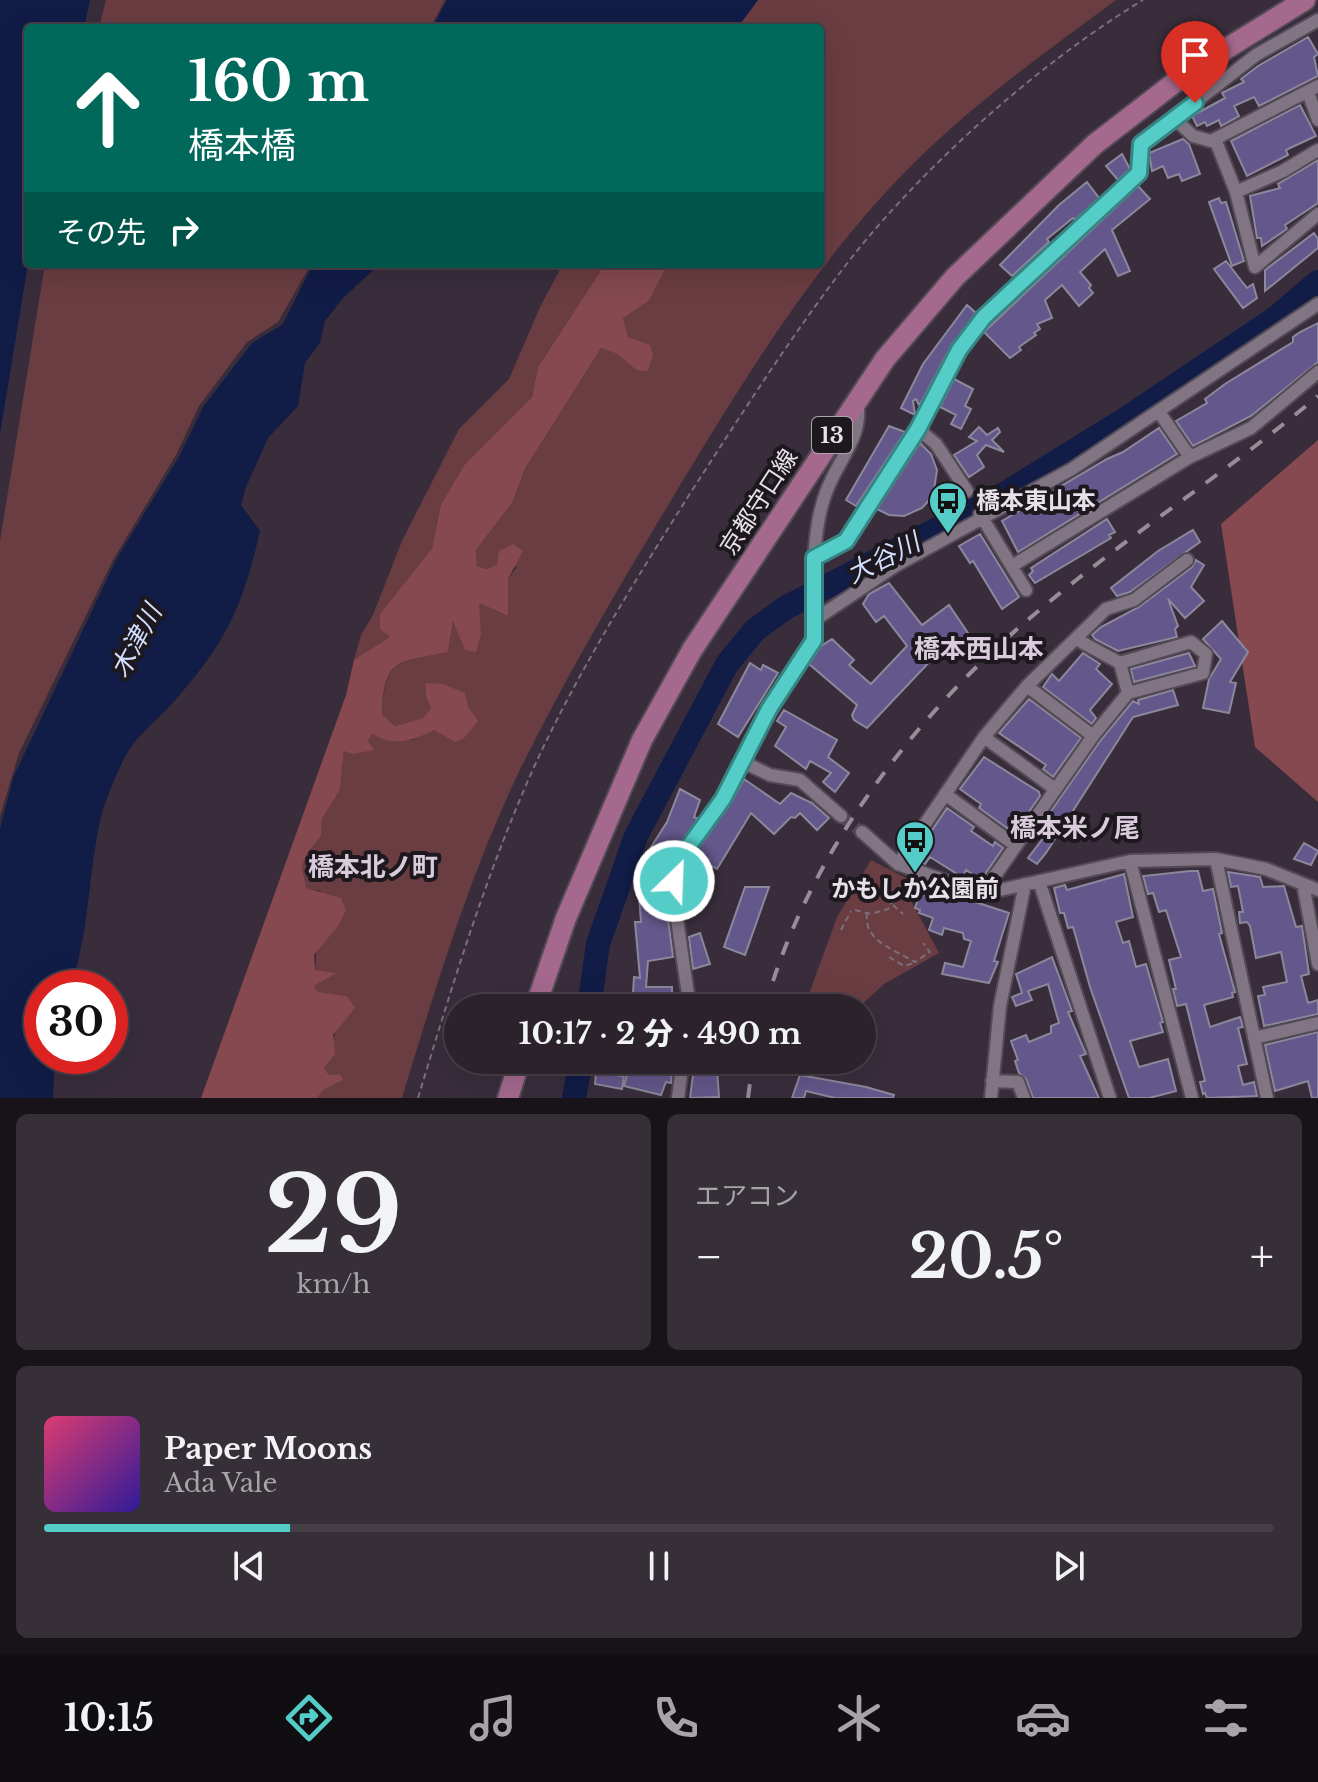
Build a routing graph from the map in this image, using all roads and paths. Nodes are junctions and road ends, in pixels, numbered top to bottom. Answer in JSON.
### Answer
{"nodes":[{"id":1,"x":1143,"y":0,"type":"edge"},
{"id":2,"x":1305,"y":0,"type":"edge"},
{"id":3,"x":1318,"y":20,"type":"edge"},
{"id":4,"x":1313,"y":89,"type":"edge"},
{"id":5,"x":1174,"y":118,"type":"junction"},
{"id":6,"x":1318,"y":120,"type":"edge"},
{"id":7,"x":1215,"y":139,"type":"junction"},
{"id":8,"x":1318,"y":150,"type":"edge"},
{"id":9,"x":1236,"y":192,"type":"junction"},
{"id":10,"x":1318,"y":214,"type":"edge"},
{"id":11,"x":1318,"y":304,"type":"edge"},
{"id":12,"x":1318,"y":372,"type":"edge"},
{"id":13,"x":857,"y":398,"type":"junction"},
{"id":14,"x":1159,"y":412,"type":"junction"},
{"id":15,"x":918,"y":429,"type":"junction"},
{"id":16,"x":1190,"y":457,"type":"junction"},
{"id":17,"x":967,"y":491,"type":"dead end"},
{"id":18,"x":981,"y":517,"type":"junction"},
{"id":19,"x":814,"y":558,"type":"junction"},
{"id":20,"x":1187,"y":560,"type":"dead end"},
{"id":21,"x":1012,"y":566,"type":"junction"},
{"id":22,"x":1026,"y":590,"type":"dead end"},
{"id":23,"x":813,"y":621,"type":"junction"},
{"id":24,"x":1076,"y":639,"type":"junction"},
{"id":25,"x":1120,"y":663,"type":"junction"},
{"id":26,"x":1027,"y":686,"type":"junction"},
{"id":27,"x":1128,"y":693,"type":"junction"},
{"id":28,"x":1093,"y":736,"type":"junction"},
{"id":29,"x":984,"y":737,"type":"junction"},
{"id":30,"x":743,"y":762,"type":"junction"},
{"id":31,"x":1055,"y":789,"type":"junction"},
{"id":32,"x":945,"y":794,"type":"junction"},
{"id":33,"x":841,"y":816,"type":"tunnel mouth"},
{"id":34,"x":862,"y":832,"type":"tunnel mouth"},
{"id":35,"x":1016,"y":846,"type":"junction"},
{"id":36,"x":1216,"y":859,"type":"junction"},
{"id":37,"x":1130,"y":861,"type":"junction"},
{"id":38,"x":687,"y":862,"type":"dead end"},
{"id":39,"x":904,"y":866,"type":"junction"},
{"id":40,"x":704,"y":869,"type":"dead end"},
{"id":41,"x":1039,"y":881,"type":"junction"},
{"id":42,"x":1025,"y":884,"type":"junction"},
{"id":43,"x":1303,"y":884,"type":"junction"},
{"id":44,"x":1318,"y":890,"type":"edge"},
{"id":45,"x":982,"y":894,"type":"junction"},
{"id":46,"x":892,"y":904,"type":"junction"},
{"id":47,"x":867,"y":913,"type":"junction"},
{"id":48,"x":903,"y":914,"type":"dead end"},
{"id":49,"x":841,"y":930,"type":"dead end"},
{"id":50,"x":923,"y":943,"type":"dead end"},
{"id":51,"x":889,"y":957,"type":"dead end"},
{"id":52,"x":915,"y":962,"type":"junction"},
{"id":53,"x":1318,"y":964,"type":"edge"},
{"id":54,"x":540,"y":994,"type":"edge"},
{"id":55,"x":688,"y":994,"type":"edge"},
{"id":56,"x":1318,"y":1023,"type":"edge"},
{"id":57,"x":1254,"y":1038,"type":"junction"},
{"id":58,"x":516,"y":1074,"type":"edge"},
{"id":59,"x":681,"y":1074,"type":"edge"},
{"id":60,"x":992,"y":1081,"type":"junction"},
{"id":61,"x":418,"y":1098,"type":"edge"},
{"id":62,"x":508,"y":1098,"type":"edge"},
{"id":63,"x":678,"y":1098,"type":"edge"},
{"id":64,"x":991,"y":1098,"type":"edge"},
{"id":65,"x":1024,"y":1098,"type":"edge"},
{"id":66,"x":1110,"y":1098,"type":"edge"},
{"id":67,"x":1192,"y":1098,"type":"edge"},
{"id":68,"x":1267,"y":1098,"type":"edge"}],
"edges":[{"from":1,"to":61,"type":"path"},
{"from":2,"to":13,"type":"main road","name":"京都守口線","number":"13"},
{"from":3,"to":5,"type":"street"},
{"from":4,"to":6,"type":"street"},
{"from":4,"to":7,"type":"street"},
{"from":5,"to":7,"type":"street"},
{"from":5,"to":15,"type":"street"},
{"from":7,"to":9,"type":"street"},
{"from":8,"to":9,"type":"street"},
{"from":9,"to":10,"type":"street"},
{"from":11,"to":14,"type":"street"},
{"from":12,"to":16,"type":"street"},
{"from":13,"to":19,"type":"street"},
{"from":13,"to":54,"type":"main road","name":"京都守口線","number":"13"},
{"from":14,"to":16,"type":"street"},
{"from":14,"to":18,"type":"street"},
{"from":15,"to":17,"type":"street"},
{"from":15,"to":19,"type":"street"},
{"from":16,"to":21,"type":"street"},
{"from":18,"to":21,"type":"street"},
{"from":18,"to":23,"type":"street"},
{"from":19,"to":23,"type":"street"},
{"from":20,"to":24,"type":"street"},
{"from":21,"to":22,"type":"street"},
{"from":23,"to":30,"type":"street"},
{"from":24,"to":25,"type":"street"},
{"from":24,"to":26,"type":"street"},
{"from":25,"to":27,"type":"street"},
{"from":25,"to":27,"type":"street"},
{"from":26,"to":28,"type":"street"},
{"from":26,"to":29,"type":"street"},
{"from":27,"to":28,"type":"street"},
{"from":28,"to":31,"type":"street"},
{"from":29,"to":31,"type":"street"},
{"from":29,"to":32,"type":"street"},
{"from":30,"to":33,"type":"street"},
{"from":30,"to":55,"type":"street"},
{"from":31,"to":35,"type":"street"},
{"from":32,"to":35,"type":"street"},
{"from":32,"to":39,"type":"street"},
{"from":34,"to":39,"type":"street"},
{"from":35,"to":45,"type":"street"},
{"from":36,"to":37,"type":"street"},
{"from":36,"to":43,"type":"street"},
{"from":36,"to":57,"type":"street"},
{"from":37,"to":41,"type":"street"},
{"from":37,"to":67,"type":"street"},
{"from":38,"to":40,"type":"path"},
{"from":39,"to":45,"type":"street"},
{"from":39,"to":46,"type":"path"},
{"from":41,"to":42,"type":"street"},
{"from":41,"to":66,"type":"street"},
{"from":42,"to":45,"type":"street"},
{"from":42,"to":60,"type":"street"},
{"from":43,"to":44,"type":"street"},
{"from":43,"to":53,"type":"street"},
{"from":46,"to":47,"type":"path"},
{"from":46,"to":48,"type":"path"},
{"from":47,"to":49,"type":"path"},
{"from":47,"to":52,"type":"path"},
{"from":50,"to":52,"type":"path"},
{"from":51,"to":52,"type":"path"},
{"from":56,"to":57,"type":"street"},
{"from":57,"to":68,"type":"street"},
{"from":58,"to":62,"type":"main road"},
{"from":59,"to":63,"type":"street"},
{"from":60,"to":64,"type":"street"},
{"from":60,"to":65,"type":"street"}]}
